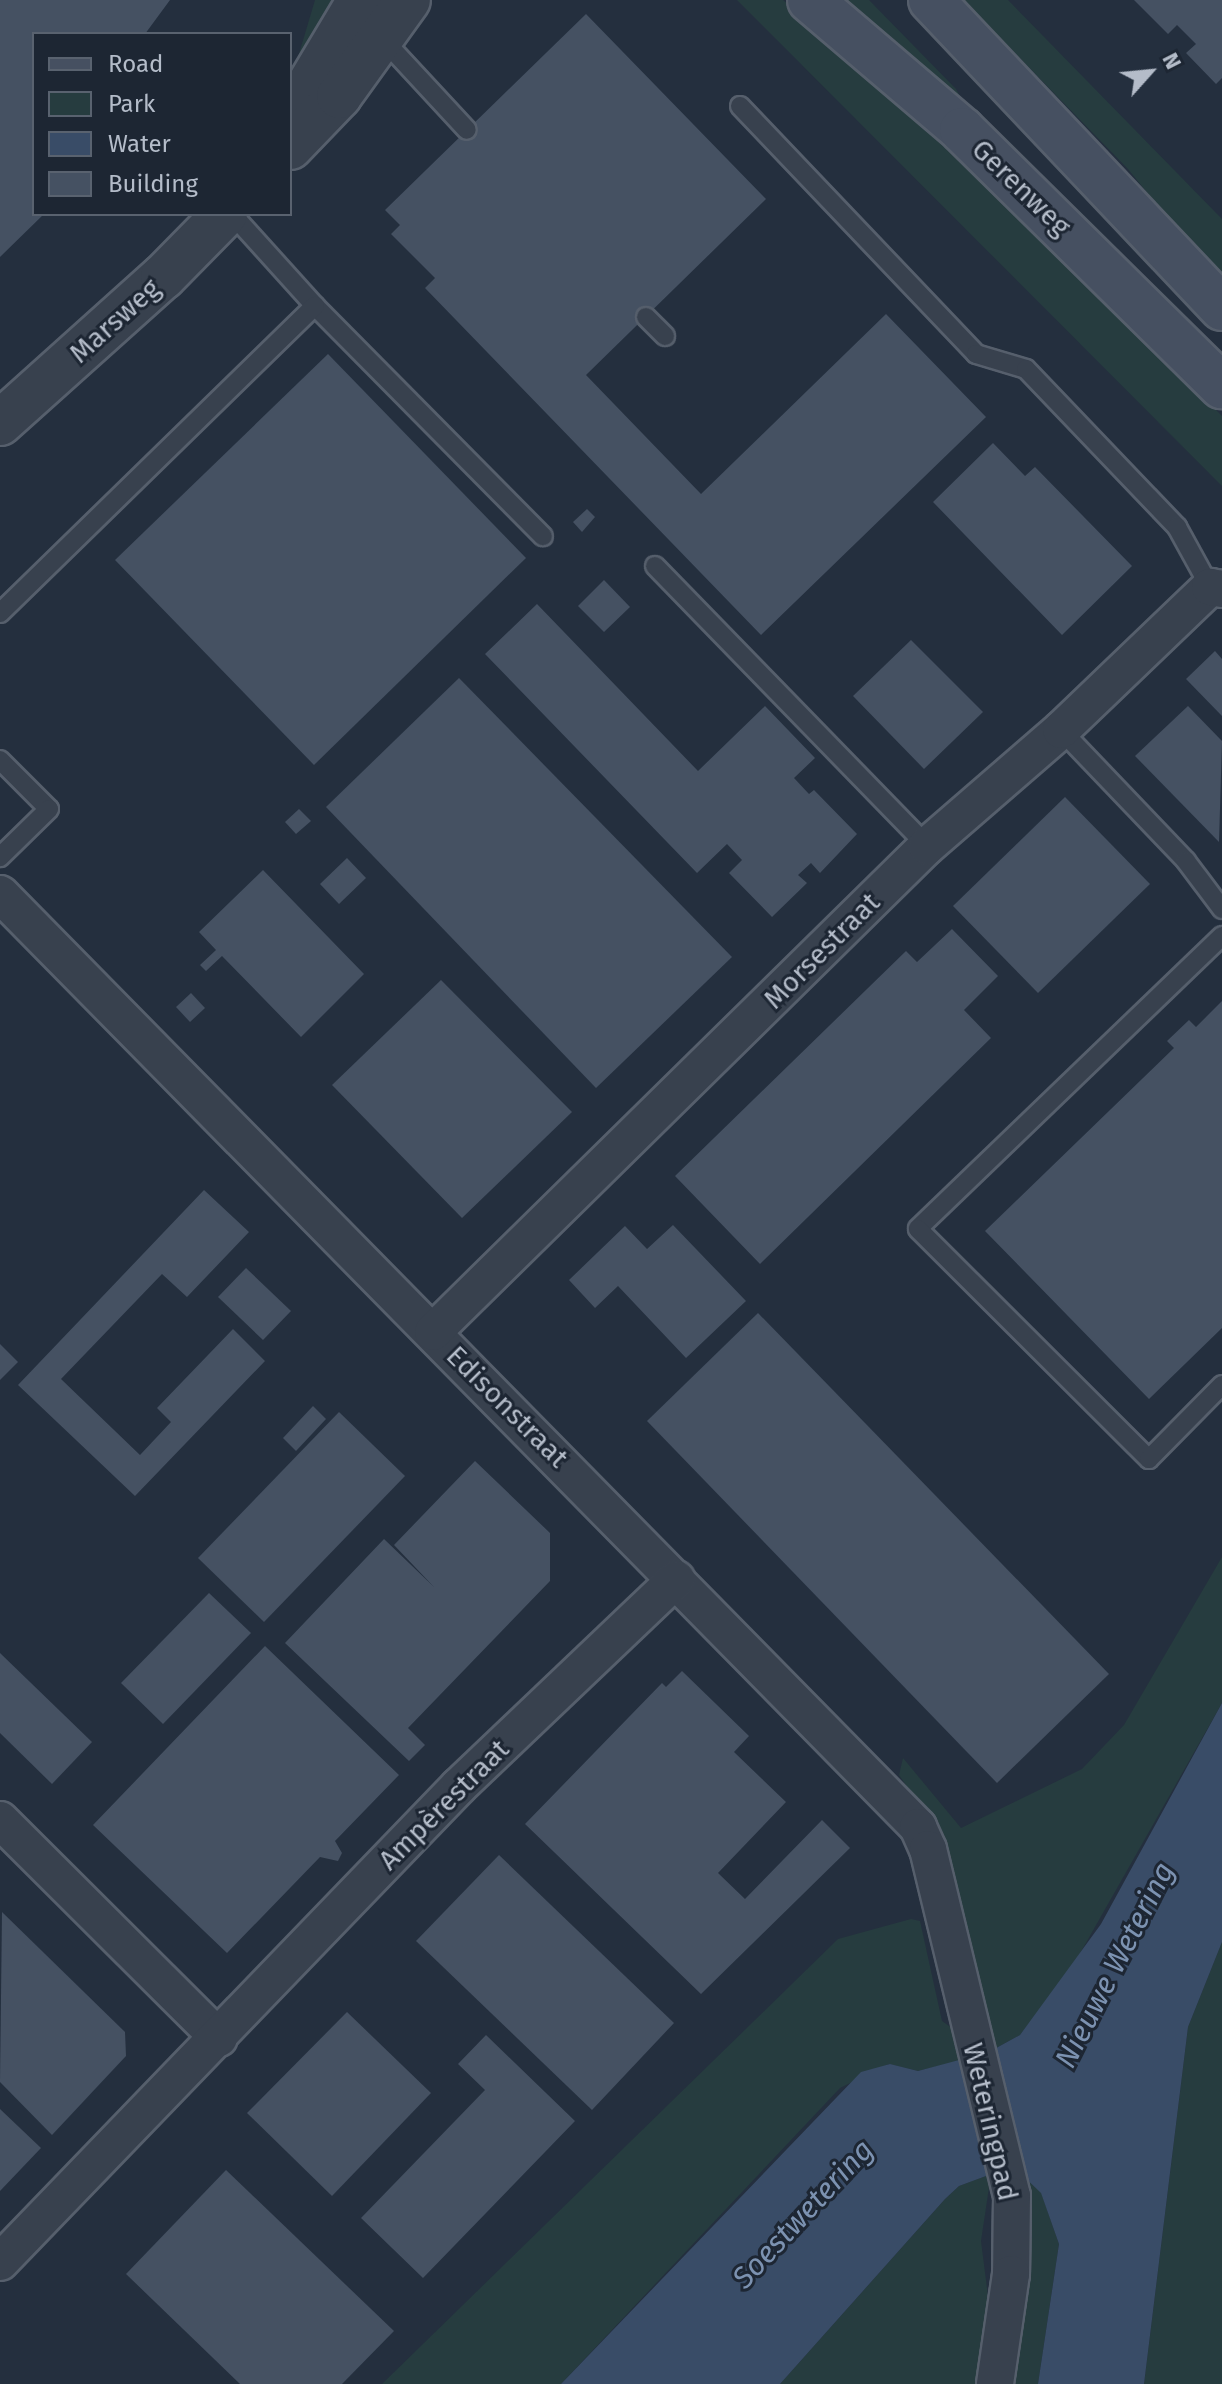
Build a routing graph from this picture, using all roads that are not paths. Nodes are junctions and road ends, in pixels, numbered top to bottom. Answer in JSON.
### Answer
{"nodes":[{"id":1,"x":408,"y":0,"type":"edge"},
{"id":2,"x":810,"y":0,"type":"edge"},
{"id":3,"x":931,"y":0,"type":"edge"},
{"id":4,"x":365,"y":17,"type":"edge"},
{"id":5,"x":740,"y":106,"type":"dead end"},
{"id":6,"x":292,"y":114,"type":"edge"},
{"id":7,"x":467,"y":130,"type":"dead end"},
{"id":8,"x":292,"y":145,"type":"edge"},
{"id":9,"x":223,"y":216,"type":"edge"},
{"id":10,"x":234,"y":216,"type":"edge"},
{"id":11,"x":315,"y":306,"type":"junction"},
{"id":12,"x":1222,"y":308,"type":"edge"},
{"id":13,"x":646,"y":317,"type":"dead end"},
{"id":14,"x":665,"y":336,"type":"dead end"},
{"id":15,"x":1222,"y":386,"type":"edge"},
{"id":16,"x":0,"y":423,"type":"edge"},
{"id":17,"x":543,"y":536,"type":"dead end"},
{"id":18,"x":655,"y":566,"type":"dead end"},
{"id":19,"x":1216,"y":588,"type":"edge"},
{"id":20,"x":0,"y":613,"type":"edge"},
{"id":21,"x":1061,"y":730,"type":"junction"},
{"id":22,"x":0,"y":760,"type":"edge"},
{"id":23,"x":927,"y":846,"type":"junction"},
{"id":24,"x":0,"y":857,"type":"edge"},
{"id":25,"x":0,"y":894,"type":"edge"},
{"id":26,"x":1222,"y":909,"type":"edge"},
{"id":27,"x":1222,"y":936,"type":"edge"},
{"id":28,"x":433,"y":1332,"type":"junction"},
{"id":29,"x":1222,"y":1385,"type":"edge"},
{"id":30,"x":676,"y":1579,"type":"junction"},
{"id":31,"x":0,"y":1820,"type":"edge"},
{"id":32,"x":951,"y":1956,"type":"joint"},
{"id":33,"x":219,"y":2038,"type":"junction"},
{"id":34,"x":0,"y":2262,"type":"edge"},
{"id":35,"x":995,"y":2384,"type":"edge"}],
"edges":[{"from":1,"to":4,"type":"street"},
{"from":2,"to":15,"type":"main road","name":"Gerenweg"},
{"from":3,"to":12,"type":"main road"},
{"from":4,"to":6,"type":"street"},
{"from":4,"to":7,"type":"lane"},
{"from":4,"to":8,"type":"street"},
{"from":5,"to":19,"type":"lane"},
{"from":9,"to":16,"type":"street","name":"Marsweg"},
{"from":10,"to":11,"type":"lane"},
{"from":11,"to":17,"type":"lane"},
{"from":11,"to":20,"type":"lane"},
{"from":13,"to":14,"type":"lane"},
{"from":18,"to":23,"type":"lane"},
{"from":19,"to":21,"type":"street","name":"Morsestraat"},
{"from":21,"to":23,"type":"street","name":"Morsestraat"},
{"from":21,"to":26,"type":"lane"},
{"from":22,"to":24,"type":"lane"},
{"from":23,"to":28,"type":"street","name":"Morsestraat"},
{"from":25,"to":28,"type":"street","name":"Edisonstraat"},
{"from":27,"to":29,"type":"lane"},
{"from":28,"to":30,"type":"street","name":"Edisonstraat"},
{"from":30,"to":32,"type":"street","name":"Edisonstraat"},
{"from":30,"to":33,"type":"street","name":"Ampèrestraat"},
{"from":31,"to":33,"type":"street"},
{"from":32,"to":35,"type":"street","name":"Weteringpad"},
{"from":33,"to":34,"type":"street","name":"Ampèrestraat"}]}
